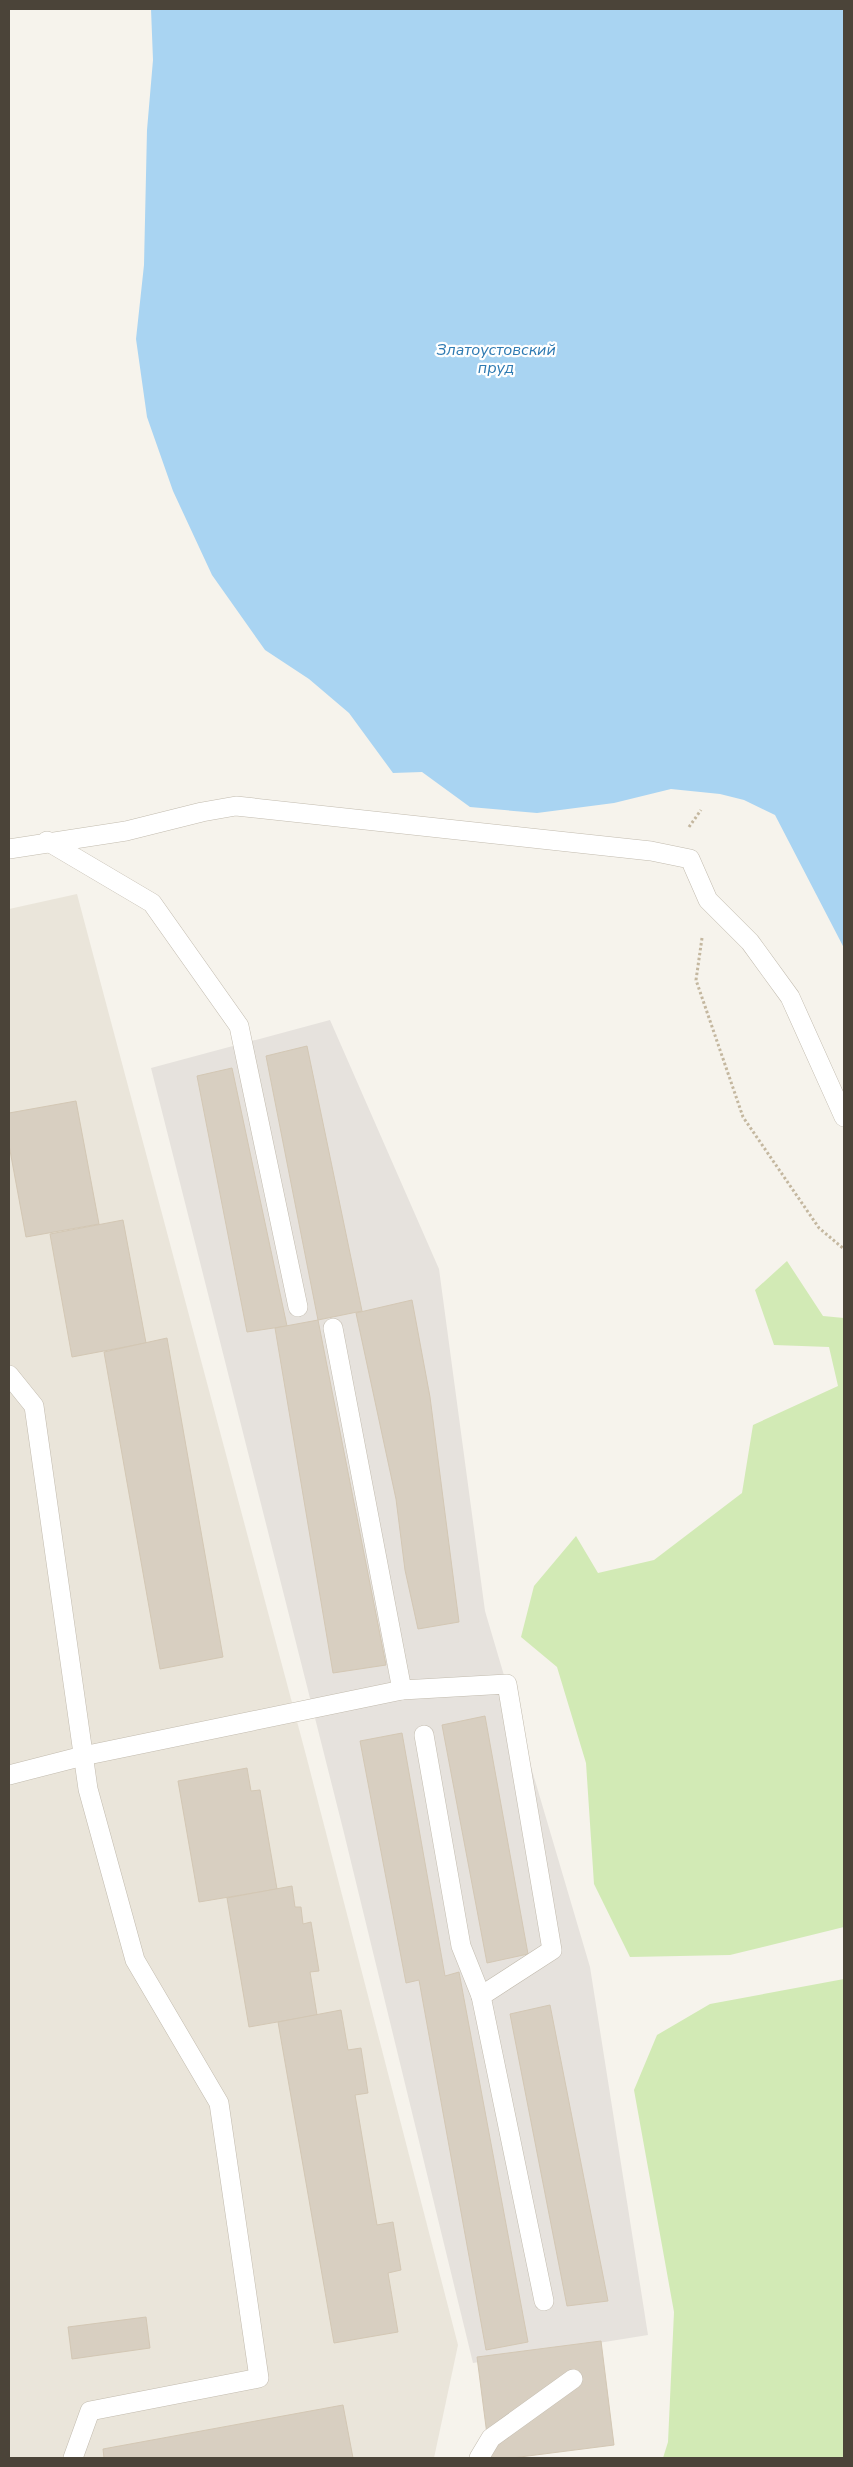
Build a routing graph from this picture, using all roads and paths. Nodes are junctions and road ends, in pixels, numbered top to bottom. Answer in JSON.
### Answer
{"nodes":[{"id":1,"x":47,"y":841,"type":"junction"},
{"id":2,"x":9,"y":849,"type":"edge"},
{"id":3,"x":708,"y":900,"type":"junction"},
{"id":4,"x":844,"y":1117,"type":"edge"},
{"id":5,"x":844,"y":1249,"type":"edge"},
{"id":6,"x":298,"y":1306,"type":"dead end"},
{"id":7,"x":332,"y":1328,"type":"dead end"},
{"id":8,"x":9,"y":1375,"type":"edge"},
{"id":9,"x":402,"y":1690,"type":"junction"},
{"id":10,"x":424,"y":1735,"type":"dead end"},
{"id":11,"x":83,"y":1756,"type":"junction"},
{"id":12,"x":9,"y":1775,"type":"edge"},
{"id":13,"x":481,"y":1996,"type":"junction"},
{"id":14,"x":544,"y":2301,"type":"dead end"},
{"id":15,"x":573,"y":2379,"type":"dead end"},
{"id":16,"x":73,"y":2458,"type":"edge"},
{"id":17,"x":479,"y":2458,"type":"edge"}],
"edges":[{"from":1,"to":2,"type":"lane"},
{"from":1,"to":3,"type":"lane"},
{"from":1,"to":6,"type":"lane"},
{"from":3,"to":4,"type":"lane"},
{"from":3,"to":5,"type":"path"},
{"from":7,"to":9,"type":"lane"},
{"from":8,"to":11,"type":"lane"},
{"from":9,"to":11,"type":"lane"},
{"from":9,"to":13,"type":"lane"},
{"from":10,"to":13,"type":"lane"},
{"from":11,"to":12,"type":"lane"},
{"from":11,"to":16,"type":"lane"},
{"from":13,"to":14,"type":"lane"},
{"from":15,"to":17,"type":"lane"}]}
